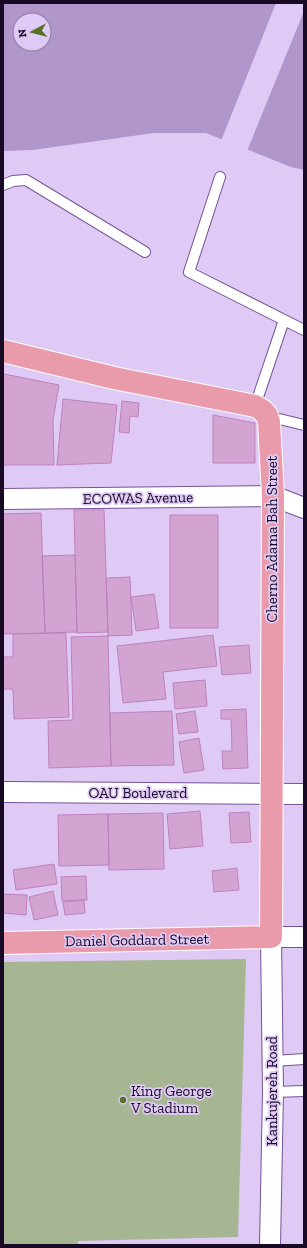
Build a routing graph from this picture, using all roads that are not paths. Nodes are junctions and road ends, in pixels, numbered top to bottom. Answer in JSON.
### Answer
{"nodes":[{"id":1,"x":220,"y":177,"type":"dead end"},
{"id":2,"x":3,"y":185,"type":"edge"},
{"id":3,"x":145,"y":252,"type":"dead end"},
{"id":4,"x":284,"y":320,"type":"junction"},
{"id":5,"x":304,"y":330,"type":"edge"},
{"id":6,"x":3,"y":351,"type":"edge"},
{"id":7,"x":261,"y":411,"type":"junction"},
{"id":8,"x":304,"y":425,"type":"edge"},
{"id":9,"x":273,"y":496,"type":"junction"},
{"id":10,"x":3,"y":499,"type":"edge"},
{"id":11,"x":304,"y":508,"type":"edge"},
{"id":12,"x":3,"y":792,"type":"edge"},
{"id":13,"x":272,"y":793,"type":"junction"},
{"id":14,"x":304,"y":794,"type":"edge"},
{"id":15,"x":271,"y":937,"type":"junction"},
{"id":16,"x":304,"y":937,"type":"edge"},
{"id":17,"x":3,"y":943,"type":"edge"},
{"id":18,"x":304,"y":1059,"type":"edge"},
{"id":19,"x":273,"y":1060,"type":"junction"},
{"id":20,"x":304,"y":1091,"type":"edge"},
{"id":21,"x":273,"y":1092,"type":"junction"},
{"id":22,"x":270,"y":1245,"type":"edge"}],
"edges":[{"from":1,"to":4,"type":"lane"},
{"from":2,"to":3,"type":"lane"},
{"from":4,"to":5,"type":"lane"},
{"from":4,"to":7,"type":"lane"},
{"from":6,"to":7,"type":"highway"},
{"from":7,"to":8,"type":"lane"},
{"from":7,"to":9,"type":"highway","name":"Cherno Adama Bah Street"},
{"from":9,"to":10,"type":"street","name":"ECOWAS Avenue"},
{"from":9,"to":11,"type":"street"},
{"from":9,"to":13,"type":"highway","name":"Cherno Adama Bah Street"},
{"from":12,"to":13,"type":"street","name":"OAU Boulevard"},
{"from":13,"to":14,"type":"street","name":"OAU Boulevard"},
{"from":13,"to":15,"type":"highway","name":"Cherno Adama Bah Street"},
{"from":15,"to":16,"type":"street"},
{"from":15,"to":17,"type":"highway","name":"Daniel Goddard Street"},
{"from":15,"to":19,"type":"street","name":"Kankujereh Road"},
{"from":18,"to":19,"type":"lane"},
{"from":19,"to":21,"type":"street","name":"Kankujereh Road"},
{"from":20,"to":21,"type":"lane"},
{"from":21,"to":22,"type":"street","name":"Kankujereh Road"}]}
